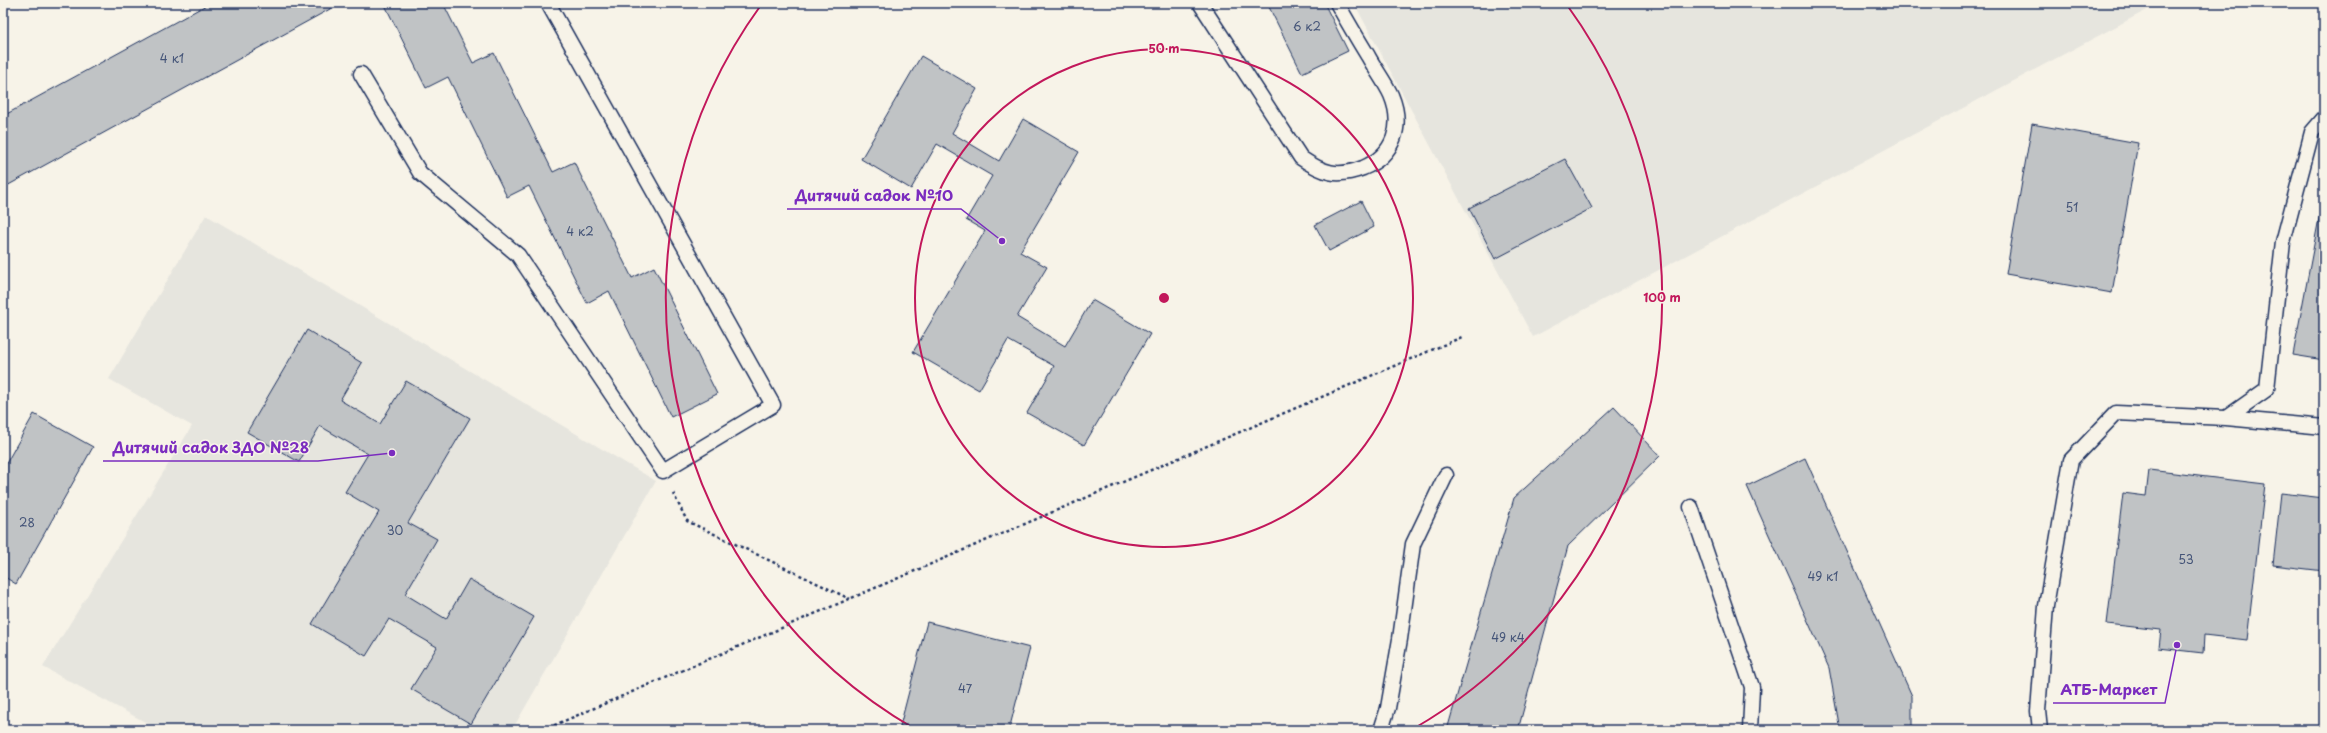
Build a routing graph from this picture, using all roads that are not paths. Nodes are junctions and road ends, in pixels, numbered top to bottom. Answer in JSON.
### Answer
{"nodes":[{"id":1,"x":548,"y":3,"type":"edge"},
{"id":2,"x":1200,"y":3,"type":"edge"},
{"id":3,"x":1337,"y":3,"type":"edge"},
{"id":4,"x":362,"y":74,"type":"dead end"},
{"id":5,"x":2324,"y":118,"type":"edge"},
{"id":6,"x":2226,"y":418,"type":"junction"},
{"id":7,"x":2324,"y":427,"type":"edge"},
{"id":8,"x":1446,"y":475,"type":"dead end"},
{"id":9,"x":1691,"y":507,"type":"dead end"},
{"id":10,"x":1380,"y":730,"type":"edge"},
{"id":11,"x":1750,"y":730,"type":"edge"},
{"id":12,"x":2040,"y":730,"type":"edge"}],
"edges":[{"from":1,"to":4,"type":"lane"},
{"from":2,"to":3,"type":"lane"},
{"from":5,"to":6,"type":"lane"},
{"from":6,"to":7,"type":"lane"},
{"from":6,"to":12,"type":"lane"},
{"from":8,"to":10,"type":"lane"},
{"from":9,"to":11,"type":"lane"}]}
